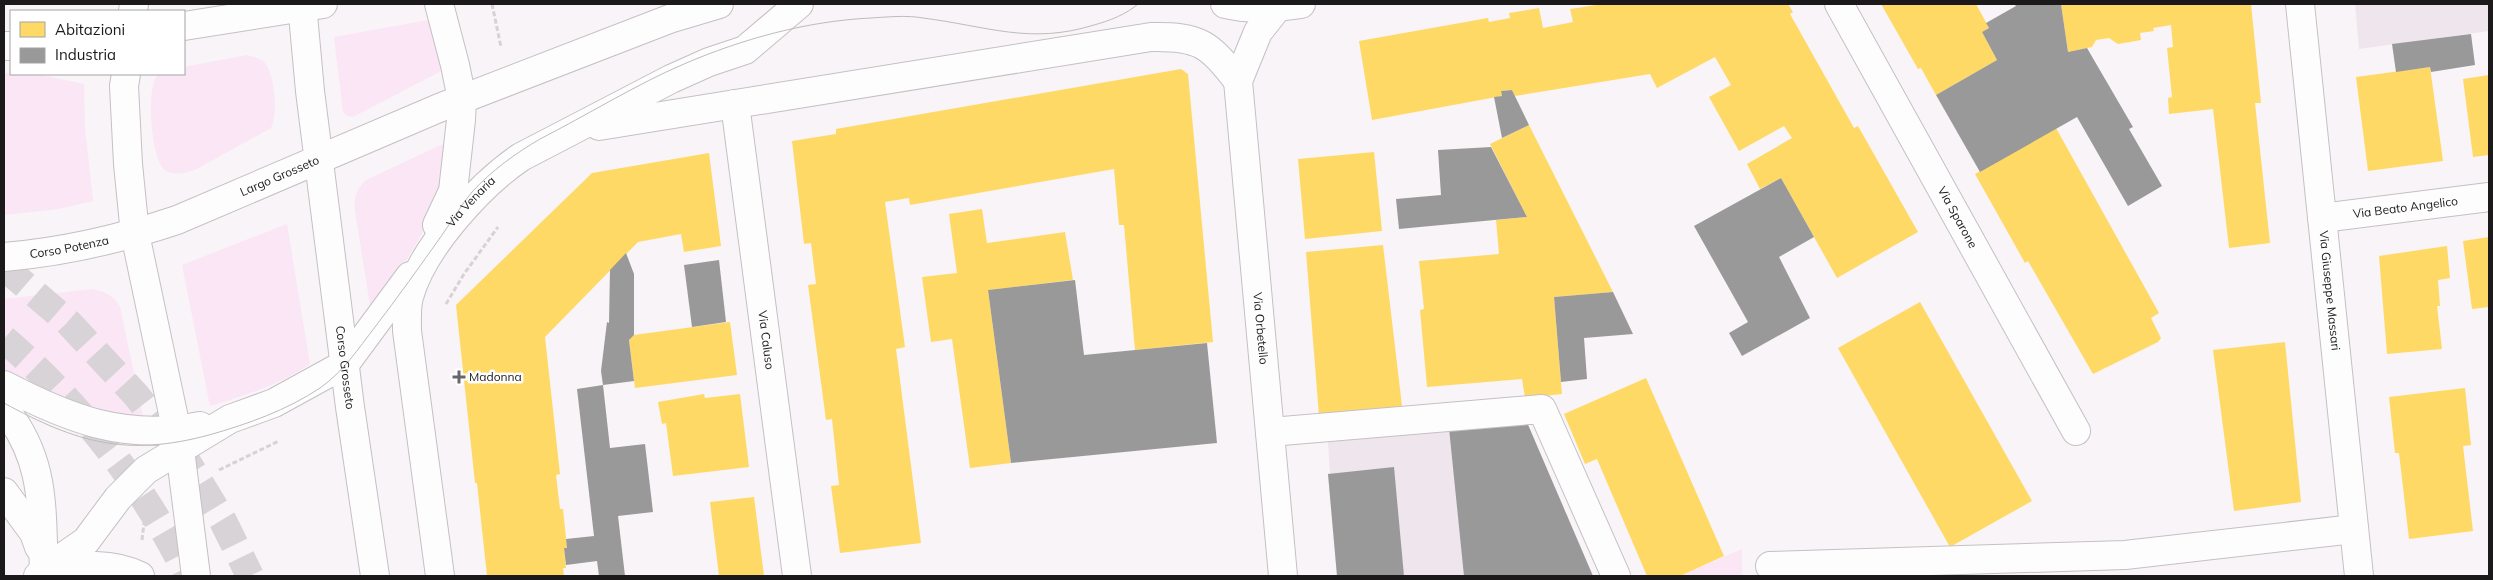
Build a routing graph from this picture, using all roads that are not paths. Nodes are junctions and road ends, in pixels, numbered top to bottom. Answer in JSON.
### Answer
{"nodes":[{"id":1,"x":439,"y":4,"type":"edge"},
{"id":2,"x":719,"y":4,"type":"edge"},
{"id":3,"x":799,"y":4,"type":"edge"},
{"id":4,"x":1225,"y":4,"type":"edge"},
{"id":5,"x":1839,"y":4,"type":"edge"},
{"id":6,"x":2300,"y":4,"type":"edge"},
{"id":7,"x":309,"y":5,"type":"edge"},
{"id":8,"x":1289,"y":6,"type":"edge"},
{"id":9,"x":185,"y":26,"type":"edge"},
{"id":10,"x":126,"y":75,"type":"edge"},
{"id":11,"x":1238,"y":81,"type":"junction"},
{"id":12,"x":462,"y":99,"type":"junction"},
{"id":13,"x":735,"y":104,"type":"junction"},
{"id":14,"x":564,"y":135,"type":"junction"},
{"id":15,"x":319,"y":158,"type":"junction"},
{"id":16,"x":2489,"y":197,"type":"edge"},
{"id":17,"x":2322,"y":218,"type":"junction"},
{"id":18,"x":135,"y":234,"type":"junction"},
{"id":19,"x":4,"y":257,"type":"edge"},
{"id":20,"x":421,"y":265,"type":"junction"},
{"id":21,"x":345,"y":364,"type":"junction"},
{"id":22,"x":4,"y":385,"type":"edge"},
{"id":23,"x":4,"y":408,"type":"edge"},
{"id":24,"x":2076,"y":431,"type":"dead end"},
{"id":25,"x":1270,"y":432,"type":"junction"},
{"id":26,"x":178,"y":439,"type":"junction"},
{"id":27,"x":4,"y":492,"type":"edge"},
{"id":28,"x":2354,"y":529,"type":"junction"},
{"id":29,"x":1770,"y":566,"type":"dead end"},
{"id":30,"x":41,"y":573,"type":"edge"},
{"id":31,"x":140,"y":576,"type":"edge"},
{"id":32,"x":196,"y":576,"type":"edge"},
{"id":33,"x":374,"y":576,"type":"edge"},
{"id":34,"x":440,"y":576,"type":"edge"},
{"id":35,"x":797,"y":576,"type":"edge"},
{"id":36,"x":1283,"y":576,"type":"edge"},
{"id":37,"x":1616,"y":576,"type":"edge"},
{"id":38,"x":2359,"y":576,"type":"edge"}],
"edges":[{"from":1,"to":12,"type":"street"},
{"from":2,"to":12,"type":"street"},
{"from":3,"to":14,"type":"street"},
{"from":4,"to":8,"type":"street"},
{"from":5,"to":24,"type":"street","name":"Via Sparone"},
{"from":6,"to":17,"type":"street","name":"Via Giuseppe Massari"},
{"from":7,"to":9,"type":"street","name":"Largo Grosseto"},
{"from":7,"to":15,"type":"street","name":"Largo Grosseto"},
{"from":8,"to":11,"type":"street","name":"Via Orbetello"},
{"from":10,"to":18,"type":"street"},
{"from":11,"to":13,"type":"street"},
{"from":11,"to":25,"type":"street","name":"Via Orbetello"},
{"from":12,"to":15,"type":"street"},
{"from":12,"to":20,"type":"street"},
{"from":13,"to":14,"type":"street"},
{"from":13,"to":35,"type":"street","name":"Via Caluso"},
{"from":14,"to":20,"type":"street","name":"Via Venaria"},
{"from":15,"to":18,"type":"street","name":"Largo Grosseto"},
{"from":15,"to":21,"type":"street","name":"Corso Grosseto"},
{"from":16,"to":17,"type":"street","name":"Via Beato Angelico"},
{"from":17,"to":28,"type":"street","name":"Via Giuseppe Massari"},
{"from":18,"to":19,"type":"street","name":"Corso Potenza"},
{"from":18,"to":26,"type":"street"},
{"from":20,"to":21,"type":"street"},
{"from":20,"to":34,"type":"street","name":"Via Venaria"},
{"from":21,"to":26,"type":"street"},
{"from":21,"to":33,"type":"street","name":"Corso Grosseto"},
{"from":22,"to":26,"type":"street"},
{"from":23,"to":30,"type":"street"},
{"from":25,"to":36,"type":"street","name":"Via Orbetello"},
{"from":25,"to":37,"type":"street"},
{"from":26,"to":30,"type":"street"},
{"from":26,"to":32,"type":"street"},
{"from":27,"to":30,"type":"street"},
{"from":28,"to":29,"type":"street"},
{"from":28,"to":38,"type":"street","name":"Via Giuseppe Massari"},
{"from":30,"to":31,"type":"street"}]}
